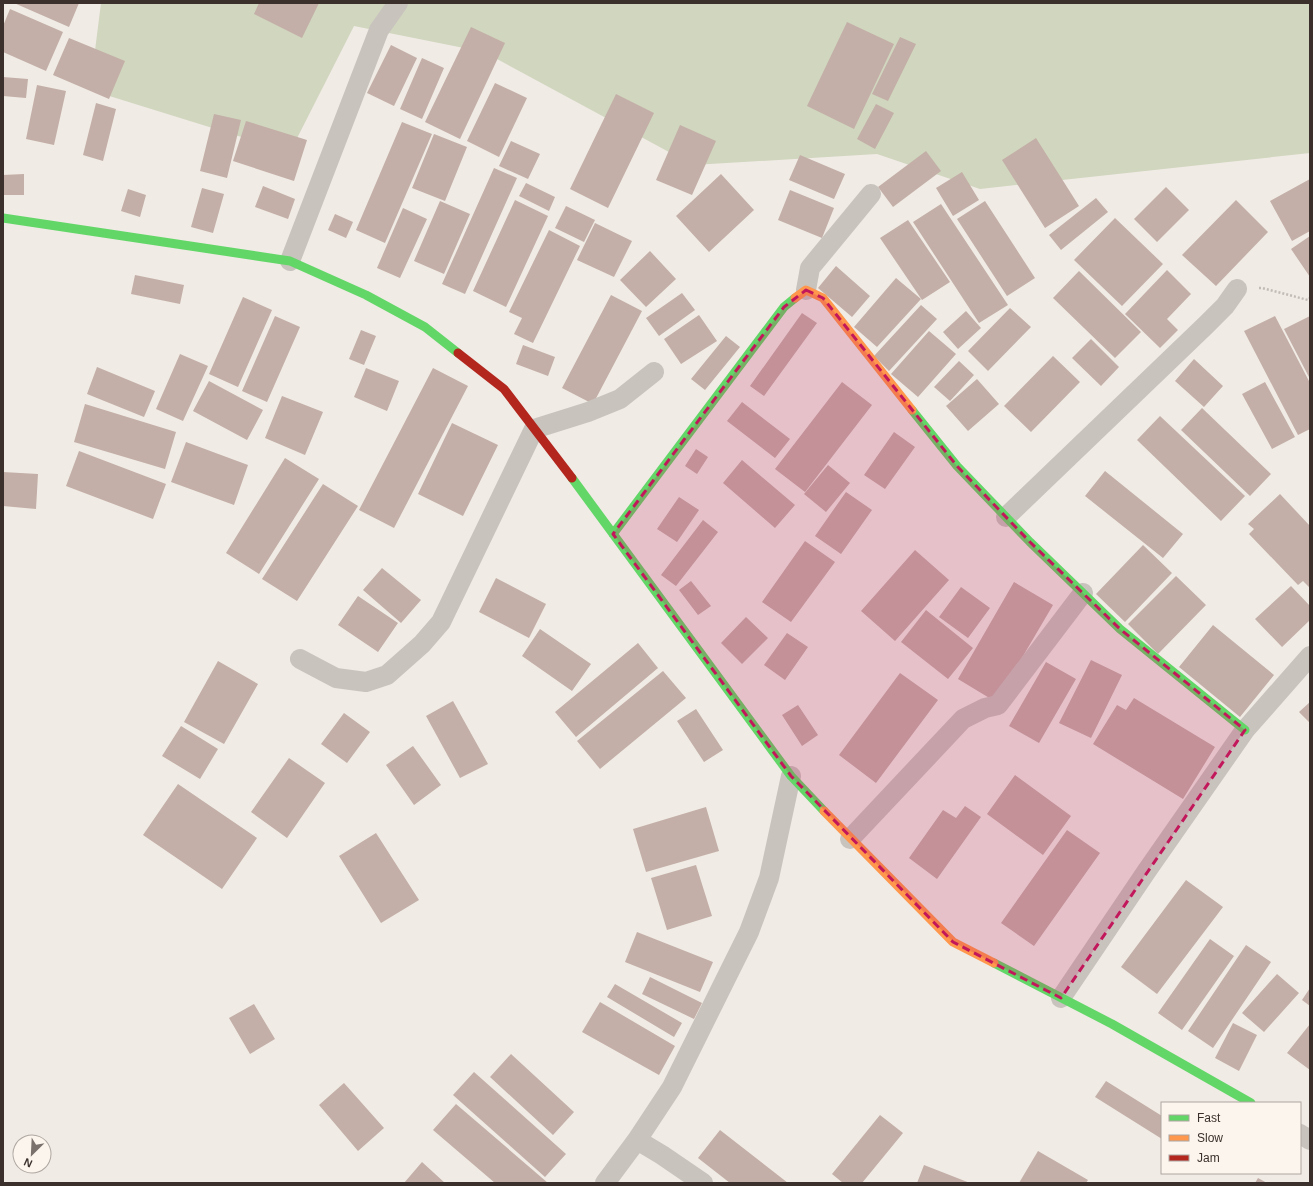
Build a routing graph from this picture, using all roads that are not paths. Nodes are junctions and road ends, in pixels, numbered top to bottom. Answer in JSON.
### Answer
{"nodes":[{"id":1,"x":398,"y":3,"type":"edge"},
{"id":2,"x":871,"y":194,"type":"dead end"},
{"id":3,"x":3,"y":218,"type":"edge"},
{"id":4,"x":290,"y":260,"type":"junction"},
{"id":5,"x":1237,"y":289,"type":"road end"},
{"id":6,"x":806,"y":290,"type":"junction"},
{"id":7,"x":654,"y":372,"type":"dead end"},
{"id":8,"x":534,"y":429,"type":"junction"},
{"id":9,"x":1006,"y":518,"type":"junction"},
{"id":10,"x":613,"y":534,"type":"junction"},
{"id":11,"x":1083,"y":593,"type":"junction"},
{"id":12,"x":1310,"y":656,"type":"edge"},
{"id":13,"x":300,"y":658,"type":"dead end"},
{"id":14,"x":1245,"y":730,"type":"junction"},
{"id":15,"x":791,"y":776,"type":"junction"},
{"id":16,"x":850,"y":840,"type":"junction"},
{"id":17,"x":1061,"y":998,"type":"junction"},
{"id":18,"x":1249,"y":1102,"type":"edge"},
{"id":19,"x":1301,"y":1135,"type":"edge"},
{"id":20,"x":637,"y":1140,"type":"junction"},
{"id":21,"x":1310,"y":1140,"type":"edge"},
{"id":22,"x":605,"y":1183,"type":"edge"},
{"id":23,"x":703,"y":1183,"type":"edge"}],
"edges":[{"from":1,"to":4,"type":"street"},
{"from":2,"to":6,"type":"street"},
{"from":3,"to":4,"type":"street"},
{"from":4,"to":8,"type":"street"},
{"from":5,"to":9,"type":"street"},
{"from":6,"to":9,"type":"street"},
{"from":6,"to":10,"type":"street"},
{"from":7,"to":8,"type":"street"},
{"from":8,"to":10,"type":"street"},
{"from":8,"to":13,"type":"street"},
{"from":9,"to":11,"type":"street"},
{"from":10,"to":15,"type":"street"},
{"from":11,"to":14,"type":"street"},
{"from":11,"to":16,"type":"street"},
{"from":12,"to":14,"type":"street"},
{"from":14,"to":17,"type":"street"},
{"from":15,"to":16,"type":"street"},
{"from":15,"to":20,"type":"street"},
{"from":16,"to":17,"type":"street"},
{"from":17,"to":18,"type":"street"},
{"from":19,"to":21,"type":"street"},
{"from":20,"to":22,"type":"street"},
{"from":20,"to":23,"type":"street"}]}
